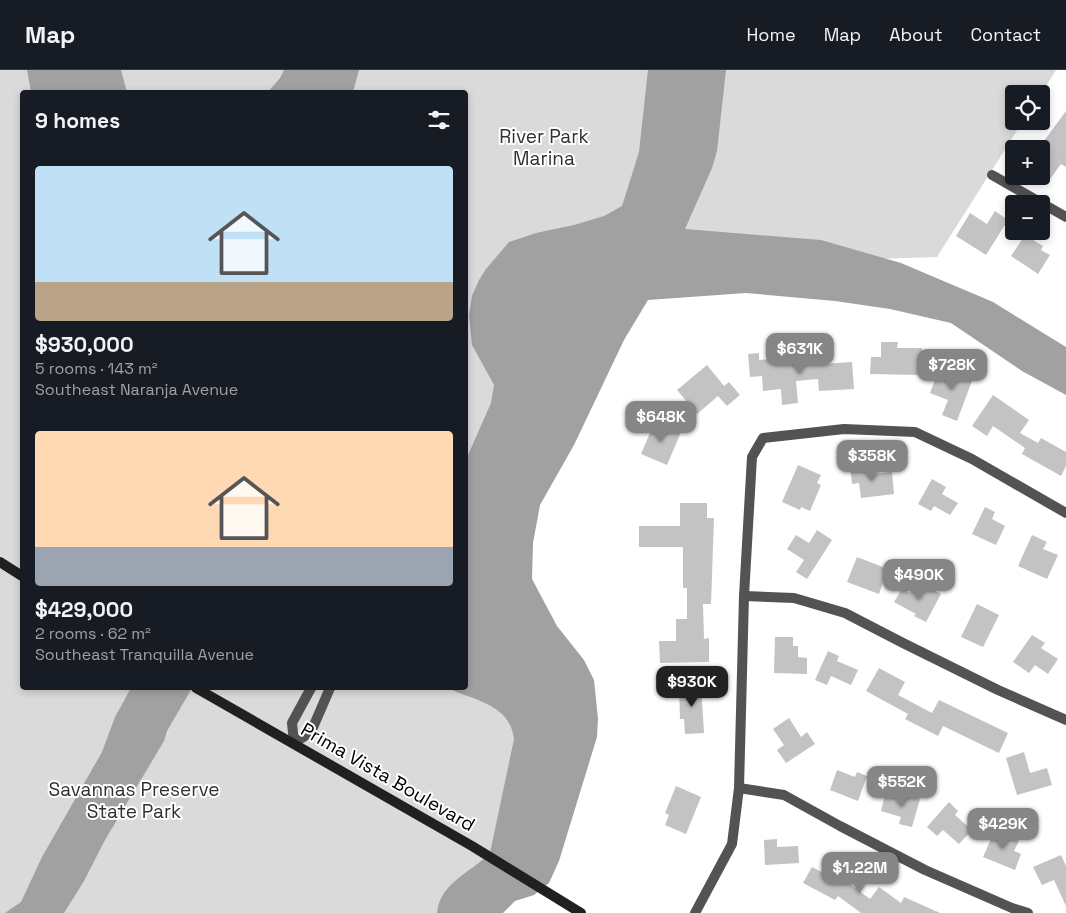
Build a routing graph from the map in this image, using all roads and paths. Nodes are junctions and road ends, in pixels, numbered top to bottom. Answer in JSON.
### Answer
{"nodes":[{"id":1,"x":992,"y":175,"type":"dead end"},
{"id":2,"x":1066,"y":216,"type":"edge"},
{"id":3,"x":1066,"y":513,"type":"edge"},
{"id":4,"x":0,"y":562,"type":"edge"},
{"id":5,"x":20,"y":575,"type":"edge"},
{"id":6,"x":744,"y":596,"type":"junction"},
{"id":7,"x":200,"y":690,"type":"edge"},
{"id":8,"x":310,"y":690,"type":"edge"},
{"id":9,"x":327,"y":690,"type":"edge"},
{"id":10,"x":1066,"y":720,"type":"edge"},
{"id":11,"x":294,"y":743,"type":"junction"},
{"id":12,"x":739,"y":788,"type":"junction"},
{"id":13,"x":581,"y":913,"type":"edge"},
{"id":14,"x":695,"y":913,"type":"edge"},
{"id":15,"x":1028,"y":913,"type":"edge"}],
"edges":[{"from":1,"to":2,"type":"street"},
{"from":3,"to":6,"type":"street"},
{"from":4,"to":5,"type":"main road"},
{"from":6,"to":10,"type":"street"},
{"from":6,"to":12,"type":"street"},
{"from":7,"to":11,"type":"main road","name":"Prima Vista Boulevard"},
{"from":8,"to":11,"type":"street"},
{"from":9,"to":11,"type":"street"},
{"from":11,"to":13,"type":"main road","name":"Prima Vista Boulevard"},
{"from":12,"to":14,"type":"street"},
{"from":12,"to":15,"type":"street"}]}
